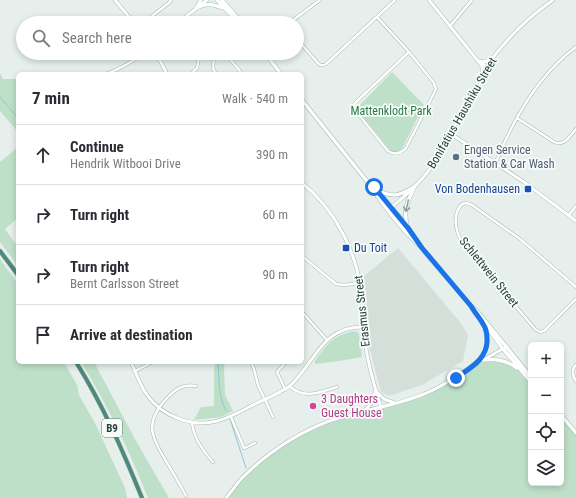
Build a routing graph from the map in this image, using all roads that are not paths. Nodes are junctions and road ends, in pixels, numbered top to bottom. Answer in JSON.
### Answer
{"nodes":[{"id":1,"x":115,"y":0,"type":"edge"},
{"id":2,"x":171,"y":0,"type":"edge"},
{"id":3,"x":201,"y":0,"type":"edge"},
{"id":4,"x":207,"y":0,"type":"edge"},
{"id":5,"x":217,"y":0,"type":"edge"},
{"id":6,"x":222,"y":0,"type":"edge"},
{"id":7,"x":320,"y":0,"type":"edge"},
{"id":8,"x":395,"y":0,"type":"edge"},
{"id":9,"x":429,"y":0,"type":"edge"},
{"id":10,"x":472,"y":0,"type":"edge"},
{"id":11,"x":553,"y":0,"type":"edge"},
{"id":12,"x":196,"y":8,"type":"junction"},
{"id":13,"x":225,"y":9,"type":"junction"},
{"id":14,"x":128,"y":16,"type":"edge"},
{"id":15,"x":152,"y":16,"type":"edge"},
{"id":16,"x":186,"y":16,"type":"edge"},
{"id":17,"x":232,"y":16,"type":"edge"},
{"id":18,"x":235,"y":16,"type":"edge"},
{"id":19,"x":298,"y":16,"type":"edge"},
{"id":20,"x":377,"y":18,"type":"junction"},
{"id":21,"x":450,"y":26,"type":"junction"},
{"id":22,"x":304,"y":47,"type":"edge"},
{"id":23,"x":576,"y":47,"type":"edge"},
{"id":24,"x":409,"y":52,"type":"junction"},
{"id":25,"x":493,"y":58,"type":"junction"},
{"id":26,"x":134,"y":60,"type":"edge"},
{"id":27,"x":160,"y":60,"type":"edge"},
{"id":28,"x":199,"y":60,"type":"edge"},
{"id":29,"x":214,"y":60,"type":"edge"},
{"id":30,"x":231,"y":60,"type":"edge"},
{"id":31,"x":270,"y":60,"type":"edge"},
{"id":32,"x":478,"y":61,"type":"junction"},
{"id":33,"x":487,"y":66,"type":"junction"},
{"id":34,"x":111,"y":72,"type":"edge"},
{"id":35,"x":166,"y":72,"type":"edge"},
{"id":36,"x":193,"y":72,"type":"edge"},
{"id":37,"x":214,"y":72,"type":"edge"},
{"id":38,"x":240,"y":72,"type":"edge"},
{"id":39,"x":279,"y":72,"type":"edge"},
{"id":40,"x":482,"y":73,"type":"junction"},
{"id":41,"x":304,"y":102,"type":"edge"},
{"id":42,"x":516,"y":118,"type":"junction"},
{"id":43,"x":576,"y":129,"type":"edge"},
{"id":44,"x":451,"y":134,"type":"junction"},
{"id":45,"x":496,"y":162,"type":"junction"},
{"id":46,"x":304,"y":185,"type":"edge"},
{"id":47,"x":370,"y":185,"type":"junction"},
{"id":48,"x":415,"y":186,"type":"junction"},
{"id":49,"x":376,"y":189,"type":"junction"},
{"id":50,"x":576,"y":206,"type":"edge"},
{"id":51,"x":389,"y":209,"type":"junction"},
{"id":52,"x":569,"y":215,"type":"junction"},
{"id":53,"x":576,"y":221,"type":"edge"},
{"id":54,"x":408,"y":228,"type":"junction"},
{"id":55,"x":422,"y":248,"type":"junction"},
{"id":56,"x":0,"y":251,"type":"edge"},
{"id":57,"x":304,"y":258,"type":"edge"},
{"id":58,"x":16,"y":272,"type":"edge"},
{"id":59,"x":360,"y":283,"type":"junction"},
{"id":60,"x":576,"y":287,"type":"edge"},
{"id":61,"x":576,"y":299,"type":"edge"},
{"id":62,"x":471,"y":306,"type":"junction"},
{"id":63,"x":304,"y":314,"type":"edge"},
{"id":64,"x":484,"y":325,"type":"junction"},
{"id":65,"x":364,"y":328,"type":"junction"},
{"id":66,"x":327,"y":340,"type":"junction"},
{"id":67,"x":504,"y":348,"type":"junction"},
{"id":68,"x":483,"y":360,"type":"junction"},
{"id":69,"x":77,"y":364,"type":"edge"},
{"id":70,"x":132,"y":364,"type":"edge"},
{"id":71,"x":149,"y":364,"type":"edge"},
{"id":72,"x":252,"y":364,"type":"edge"},
{"id":73,"x":284,"y":364,"type":"edge"},
{"id":74,"x":476,"y":364,"type":"junction"},
{"id":75,"x":576,"y":365,"type":"edge"},
{"id":76,"x":136,"y":371,"type":"junction"},
{"id":77,"x":523,"y":372,"type":"junction"},
{"id":78,"x":528,"y":374,"type":"edge"},
{"id":79,"x":528,"y":378,"type":"edge"},
{"id":80,"x":576,"y":380,"type":"edge"},
{"id":81,"x":196,"y":386,"type":"dead end"},
{"id":82,"x":290,"y":386,"type":"junction"},
{"id":83,"x":337,"y":387,"type":"dead end"},
{"id":84,"x":285,"y":389,"type":"junction"},
{"id":85,"x":376,"y":390,"type":"junction"},
{"id":86,"x":265,"y":399,"type":"junction"},
{"id":87,"x":396,"y":404,"type":"junction"},
{"id":88,"x":159,"y":408,"type":"junction"},
{"id":89,"x":381,"y":408,"type":"junction"},
{"id":90,"x":362,"y":412,"type":"junction"},
{"id":91,"x":231,"y":416,"type":"junction"},
{"id":92,"x":273,"y":417,"type":"dead end"},
{"id":93,"x":564,"y":419,"type":"edge"},
{"id":94,"x":192,"y":422,"type":"junction"},
{"id":95,"x":576,"y":433,"type":"edge"},
{"id":96,"x":255,"y":443,"type":"dead end"},
{"id":97,"x":214,"y":462,"type":"dead end"},
{"id":98,"x":186,"y":496,"type":"dead end"},
{"id":99,"x":142,"y":498,"type":"edge"},
{"id":100,"x":226,"y":498,"type":"edge"}],
"edges":[{"from":1,"to":14,"type":"street"},
{"from":2,"to":15,"type":"street"},
{"from":3,"to":12,"type":"main road"},
{"from":4,"to":12,"type":"street"},
{"from":5,"to":13,"type":"main road"},
{"from":6,"to":18,"type":"main road"},
{"from":7,"to":19,"type":"street"},
{"from":8,"to":20,"type":"street"},
{"from":9,"to":21,"type":"street"},
{"from":10,"to":21,"type":"street"},
{"from":11,"to":25,"type":"street","name":"Bonifatius Haushiku Street"},
{"from":12,"to":13,"type":"main road"},
{"from":12,"to":16,"type":"street"},
{"from":13,"to":17,"type":"main road"},
{"from":20,"to":22,"type":"street"},
{"from":20,"to":24,"type":"street"},
{"from":21,"to":32,"type":"street"},
{"from":23,"to":42,"type":"street"},
{"from":24,"to":24,"type":"street"},
{"from":25,"to":32,"type":"street"},
{"from":25,"to":33,"type":"street","name":"Bonifatius Haushiku Street"},
{"from":26,"to":34,"type":"street"},
{"from":27,"to":35,"type":"street"},
{"from":28,"to":36,"type":"street"},
{"from":29,"to":37,"type":"street"},
{"from":30,"to":38,"type":"street"},
{"from":31,"to":39,"type":"main road"},
{"from":32,"to":33,"type":"street"},
{"from":32,"to":40,"type":"street"},
{"from":33,"to":40,"type":"street","name":"Bonifatius Haushiku Street"},
{"from":40,"to":44,"type":"street","name":"Bonifatius Haushiku Street"},
{"from":41,"to":47,"type":"main road"},
{"from":42,"to":43,"type":"street"},
{"from":42,"to":45,"type":"street"},
{"from":44,"to":45,"type":"street"},
{"from":44,"to":48,"type":"street","name":"Bonifatius Haushiku Street"},
{"from":45,"to":52,"type":"street"},
{"from":46,"to":59,"type":"street","name":"Erasmus Street"},
{"from":47,"to":49,"type":"main road"},
{"from":47,"to":51,"type":"main road"},
{"from":48,"to":49,"type":"main road"},
{"from":48,"to":51,"type":"street","name":"Bonifatius Haushiku Street"},
{"from":48,"to":54,"type":"main road","one_way":true},
{"from":49,"to":51,"type":"main road"},
{"from":50,"to":52,"type":"street"},
{"from":51,"to":54,"type":"main road"},
{"from":51,"to":55,"type":"main road"},
{"from":52,"to":53,"type":"street"},
{"from":54,"to":55,"type":"main road"},
{"from":55,"to":62,"type":"main road"},
{"from":56,"to":58,"type":"highway"},
{"from":57,"to":59,"type":"street"},
{"from":59,"to":65,"type":"street","name":"Erasmus Street"},
{"from":60,"to":61,"type":"street","name":"Schlettwein Street"},
{"from":62,"to":64,"type":"main road"},
{"from":62,"to":67,"type":"main road"},
{"from":63,"to":66,"type":"street"},
{"from":64,"to":67,"type":"main road"},
{"from":64,"to":74,"type":"main road"},
{"from":65,"to":66,"type":"street"},
{"from":65,"to":85,"type":"street","name":"Erasmus Street"},
{"from":66,"to":82,"type":"street"},
{"from":67,"to":68,"type":"street"},
{"from":67,"to":77,"type":"main road"},
{"from":67,"to":78,"type":"main road"},
{"from":68,"to":74,"type":"street"},
{"from":68,"to":77,"type":"main road"},
{"from":69,"to":99,"type":"highway","number":"B9"},
{"from":70,"to":76,"type":"street"},
{"from":71,"to":76,"type":"street"},
{"from":72,"to":86,"type":"street"},
{"from":73,"to":84,"type":"street"},
{"from":74,"to":87,"type":"street"},
{"from":75,"to":80,"type":"street"},
{"from":76,"to":88,"type":"street"},
{"from":77,"to":79,"type":"main road"},
{"from":81,"to":88,"type":"street"},
{"from":82,"to":83,"type":"street"},
{"from":82,"to":84,"type":"street"},
{"from":84,"to":86,"type":"street"},
{"from":85,"to":87,"type":"street"},
{"from":85,"to":89,"type":"street","name":"Erasmus Street"},
{"from":85,"to":90,"type":"street"},
{"from":86,"to":91,"type":"street"},
{"from":86,"to":92,"type":"street"},
{"from":87,"to":89,"type":"street"},
{"from":88,"to":94,"type":"street"},
{"from":88,"to":98,"type":"street"},
{"from":89,"to":90,"type":"street"},
{"from":90,"to":100,"type":"street"},
{"from":91,"to":94,"type":"street"},
{"from":91,"to":96,"type":"street"},
{"from":93,"to":95,"type":"main road"},
{"from":94,"to":97,"type":"street"}]}
